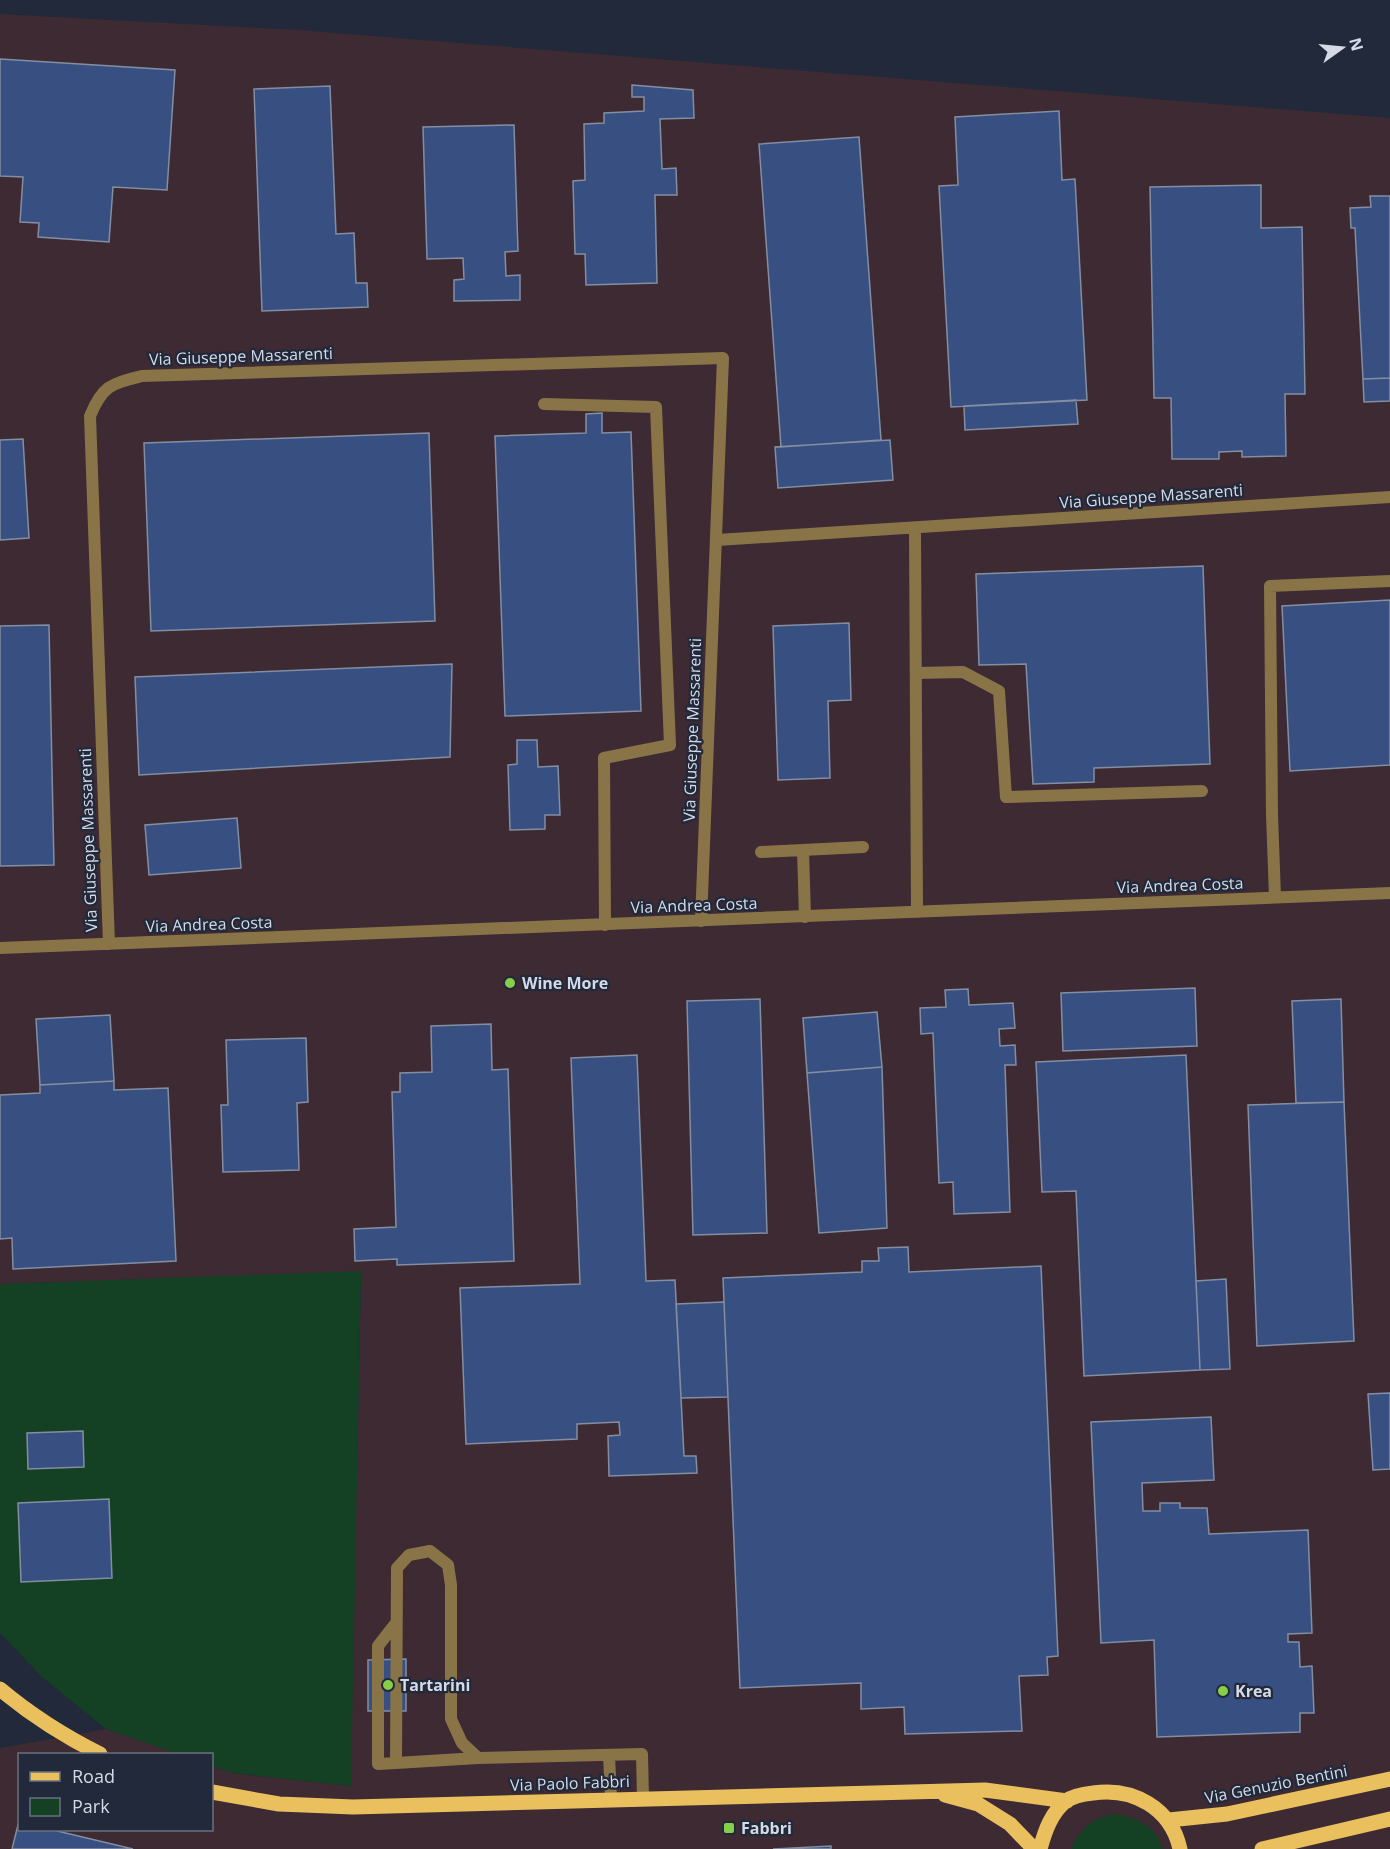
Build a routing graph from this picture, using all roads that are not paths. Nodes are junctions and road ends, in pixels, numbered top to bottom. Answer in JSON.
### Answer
{"nodes":[{"id":1,"x":544,"y":404,"type":"dead end"},
{"id":2,"x":1390,"y":496,"type":"edge"},
{"id":3,"x":915,"y":528,"type":"junction"},
{"id":4,"x":717,"y":540,"type":"junction"},
{"id":5,"x":1390,"y":581,"type":"edge"},
{"id":6,"x":916,"y":673,"type":"junction"},
{"id":7,"x":1202,"y":791,"type":"dead end"},
{"id":8,"x":863,"y":847,"type":"dead end"},
{"id":9,"x":803,"y":850,"type":"junction"},
{"id":10,"x":761,"y":852,"type":"dead end"},
{"id":11,"x":1390,"y":893,"type":"edge"},
{"id":12,"x":1275,"y":897,"type":"junction"},
{"id":13,"x":917,"y":912,"type":"junction"},
{"id":14,"x":805,"y":917,"type":"junction"},
{"id":15,"x":701,"y":921,"type":"junction"},
{"id":16,"x":605,"y":925,"type":"junction"},
{"id":17,"x":109,"y":944,"type":"junction"},
{"id":18,"x":0,"y":948,"type":"edge"},
{"id":19,"x":396,"y":1623,"type":"junction"},
{"id":20,"x":0,"y":1689,"type":"edge"},
{"id":21,"x":95,"y":1753,"type":"edge"},
{"id":22,"x":609,"y":1755,"type":"junction"},
{"id":23,"x":478,"y":1758,"type":"junction"},
{"id":24,"x":396,"y":1763,"type":"junction"},
{"id":25,"x":1390,"y":1779,"type":"edge"},
{"id":26,"x":931,"y":1791,"type":"junction"},
{"id":27,"x":213,"y":1792,"type":"edge"},
{"id":28,"x":643,"y":1798,"type":"junction"},
{"id":29,"x":611,"y":1799,"type":"junction"},
{"id":30,"x":1066,"y":1801,"type":"junction"},
{"id":31,"x":1390,"y":1819,"type":"edge"},
{"id":32,"x":1169,"y":1820,"type":"junction"},
{"id":33,"x":1034,"y":1849,"type":"edge"},
{"id":34,"x":1040,"y":1849,"type":"edge"},
{"id":35,"x":1180,"y":1849,"type":"edge"},
{"id":36,"x":1262,"y":1849,"type":"edge"}],
"edges":[{"from":1,"to":16,"type":"street"},
{"from":2,"to":3,"type":"street","name":"Via Giuseppe Massarenti"},
{"from":3,"to":4,"type":"street","name":"Via Giuseppe Massarenti"},
{"from":3,"to":6,"type":"street"},
{"from":4,"to":15,"type":"street","name":"Via Giuseppe Massarenti"},
{"from":4,"to":17,"type":"street","name":"Via Giuseppe Massarenti"},
{"from":5,"to":12,"type":"street"},
{"from":6,"to":7,"type":"street"},
{"from":6,"to":13,"type":"street"},
{"from":8,"to":9,"type":"street"},
{"from":9,"to":10,"type":"street"},
{"from":9,"to":14,"type":"street"},
{"from":11,"to":12,"type":"street","name":"Via Andrea Costa"},
{"from":12,"to":13,"type":"street","name":"Via Andrea Costa"},
{"from":13,"to":14,"type":"street","name":"Via Andrea Costa"},
{"from":14,"to":15,"type":"street","name":"Via Andrea Costa"},
{"from":15,"to":16,"type":"street","name":"Via Andrea Costa"},
{"from":16,"to":17,"type":"street","name":"Via Andrea Costa"},
{"from":17,"to":18,"type":"street","name":"Via Andrea Costa"},
{"from":19,"to":23,"type":"street"},
{"from":19,"to":24,"type":"street"},
{"from":19,"to":24,"type":"street"},
{"from":20,"to":21,"type":"main road"},
{"from":22,"to":23,"type":"street"},
{"from":22,"to":28,"type":"street"},
{"from":22,"to":29,"type":"street"},
{"from":23,"to":24,"type":"street"},
{"from":25,"to":32,"type":"main road","name":"Via Genuzio Bentini"},
{"from":26,"to":28,"type":"main road","name":"Via Paolo Fabbri"},
{"from":26,"to":30,"type":"main road","name":"Via Paolo Fabbri"},
{"from":26,"to":33,"type":"main road","name":"Via Paolo Fabbri"},
{"from":27,"to":29,"type":"main road","name":"Via Paolo Fabbri"},
{"from":28,"to":29,"type":"main road","name":"Via Paolo Fabbri"},
{"from":30,"to":32,"type":"main road"},
{"from":30,"to":34,"type":"main road"},
{"from":31,"to":36,"type":"main road"},
{"from":32,"to":35,"type":"main road"}]}
